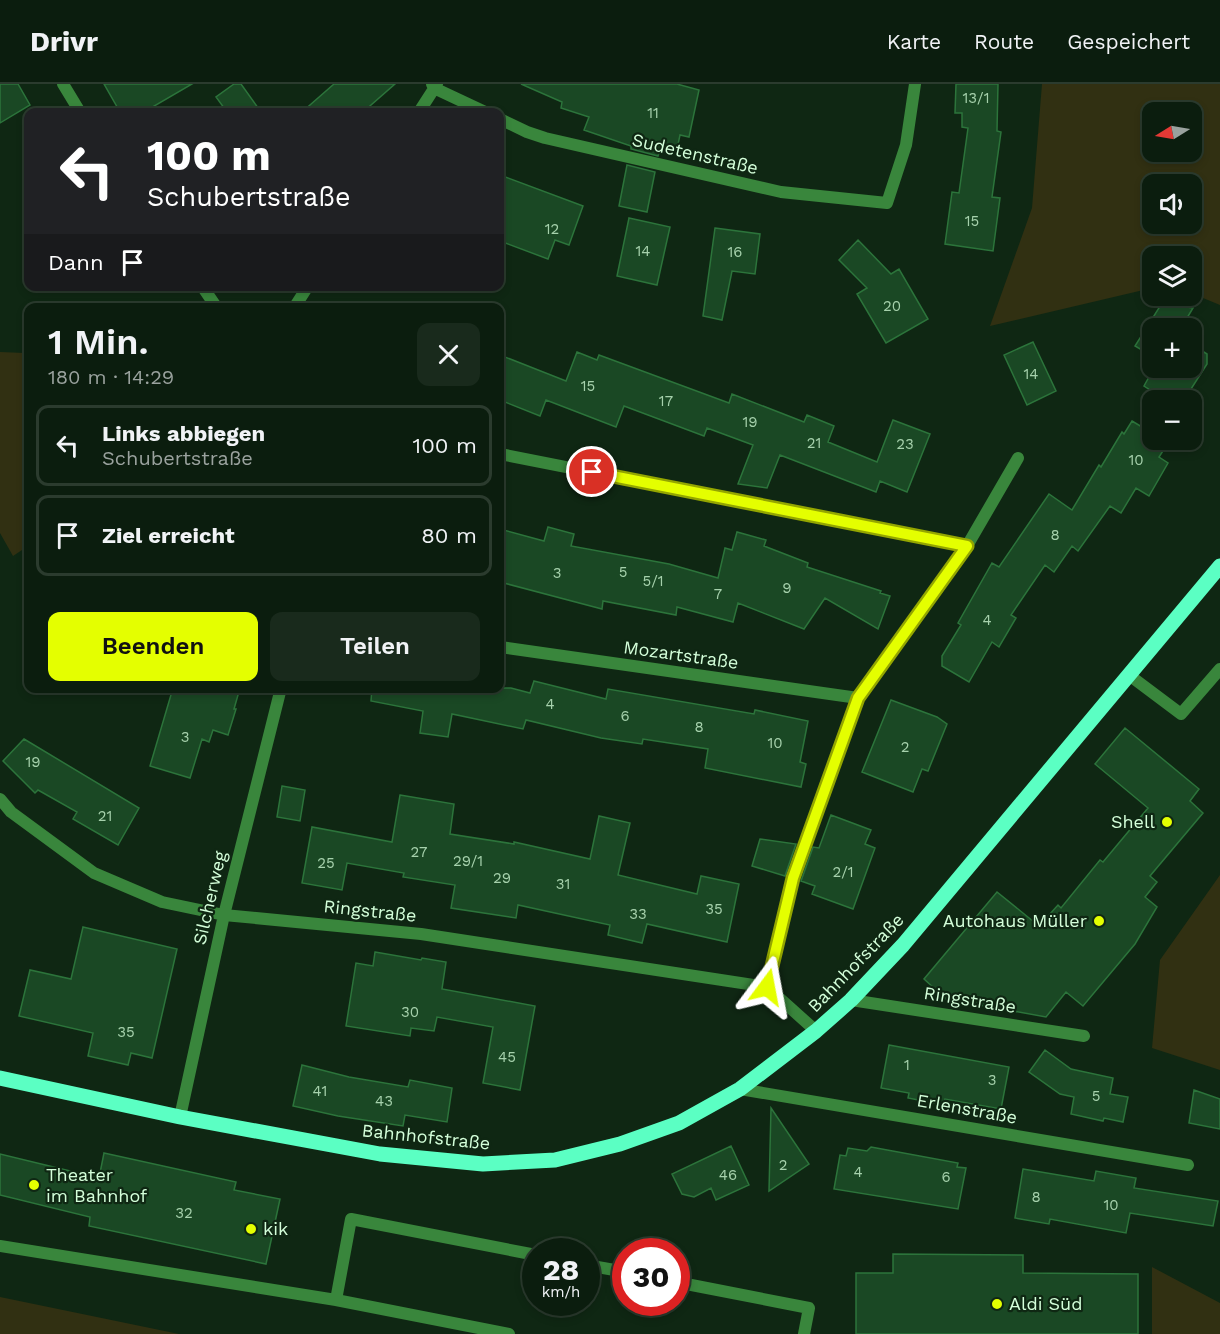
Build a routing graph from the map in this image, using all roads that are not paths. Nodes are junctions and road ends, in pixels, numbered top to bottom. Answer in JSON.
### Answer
{"nodes":[{"id":1,"x":63,"y":84,"type":"edge"},
{"id":2,"x":915,"y":84,"type":"edge"},
{"id":3,"x":435,"y":85,"type":"edge"},
{"id":4,"x":78,"y":108,"type":"edge"},
{"id":5,"x":421,"y":108,"type":"edge"},
{"id":6,"x":478,"y":108,"type":"edge"},
{"id":7,"x":504,"y":121,"type":"edge"},
{"id":8,"x":504,"y":455,"type":"edge"},
{"id":9,"x":1018,"y":458,"type":"dead end"},
{"id":10,"x":967,"y":546,"type":"junction"},
{"id":11,"x":1220,"y":566,"type":"edge"},
{"id":12,"x":504,"y":648,"type":"edge"},
{"id":13,"x":1220,"y":669,"type":"edge"},
{"id":14,"x":1129,"y":675,"type":"junction"},
{"id":15,"x":280,"y":693,"type":"edge"},
{"id":16,"x":858,"y":698,"type":"junction"},
{"id":17,"x":0,"y":799,"type":"edge"},
{"id":18,"x":224,"y":915,"type":"junction"},
{"id":19,"x":767,"y":987,"type":"junction"},
{"id":20,"x":851,"y":1000,"type":"junction"},
{"id":21,"x":816,"y":1031,"type":"junction"},
{"id":22,"x":1084,"y":1036,"type":"dead end"},
{"id":23,"x":0,"y":1078,"type":"edge"},
{"id":24,"x":740,"y":1089,"type":"junction"},
{"id":25,"x":180,"y":1117,"type":"junction"},
{"id":26,"x":1188,"y":1165,"type":"dead end"},
{"id":27,"x":0,"y":1246,"type":"edge"},
{"id":28,"x":522,"y":1252,"type":"edge"},
{"id":29,"x":690,"y":1285,"type":"edge"},
{"id":30,"x":336,"y":1300,"type":"junction"},
{"id":31,"x":509,"y":1334,"type":"edge"},
{"id":32,"x":804,"y":1334,"type":"edge"}],
"edges":[{"from":1,"to":4,"type":"street"},
{"from":2,"to":7,"type":"street","name":"Sudetenstraße"},
{"from":3,"to":5,"type":"street"},
{"from":3,"to":6,"type":"street"},
{"from":8,"to":10,"type":"street"},
{"from":9,"to":10,"type":"street"},
{"from":10,"to":16,"type":"street"},
{"from":11,"to":14,"type":"main road","name":"Bahnhofstraße"},
{"from":12,"to":16,"type":"street","name":"Mozartstraße"},
{"from":13,"to":14,"type":"street"},
{"from":14,"to":20,"type":"main road","name":"Bahnhofstraße"},
{"from":15,"to":18,"type":"street","name":"Silcherweg"},
{"from":16,"to":19,"type":"street"},
{"from":17,"to":18,"type":"street","name":"Ringstraße"},
{"from":18,"to":19,"type":"street","name":"Ringstraße"},
{"from":18,"to":25,"type":"street","name":"Silcherweg"},
{"from":19,"to":21,"type":"street"},
{"from":20,"to":21,"type":"main road","name":"Bahnhofstraße"},
{"from":20,"to":22,"type":"street","name":"Ringstraße"},
{"from":21,"to":24,"type":"main road","name":"Bahnhofstraße"},
{"from":23,"to":25,"type":"main road","name":"Bahnhofstraße"},
{"from":24,"to":25,"type":"main road","name":"Bahnhofstraße"},
{"from":24,"to":26,"type":"street","name":"Erlenstraße"},
{"from":27,"to":30,"type":"street"},
{"from":28,"to":30,"type":"street"},
{"from":29,"to":32,"type":"street"},
{"from":30,"to":31,"type":"street"}]}
